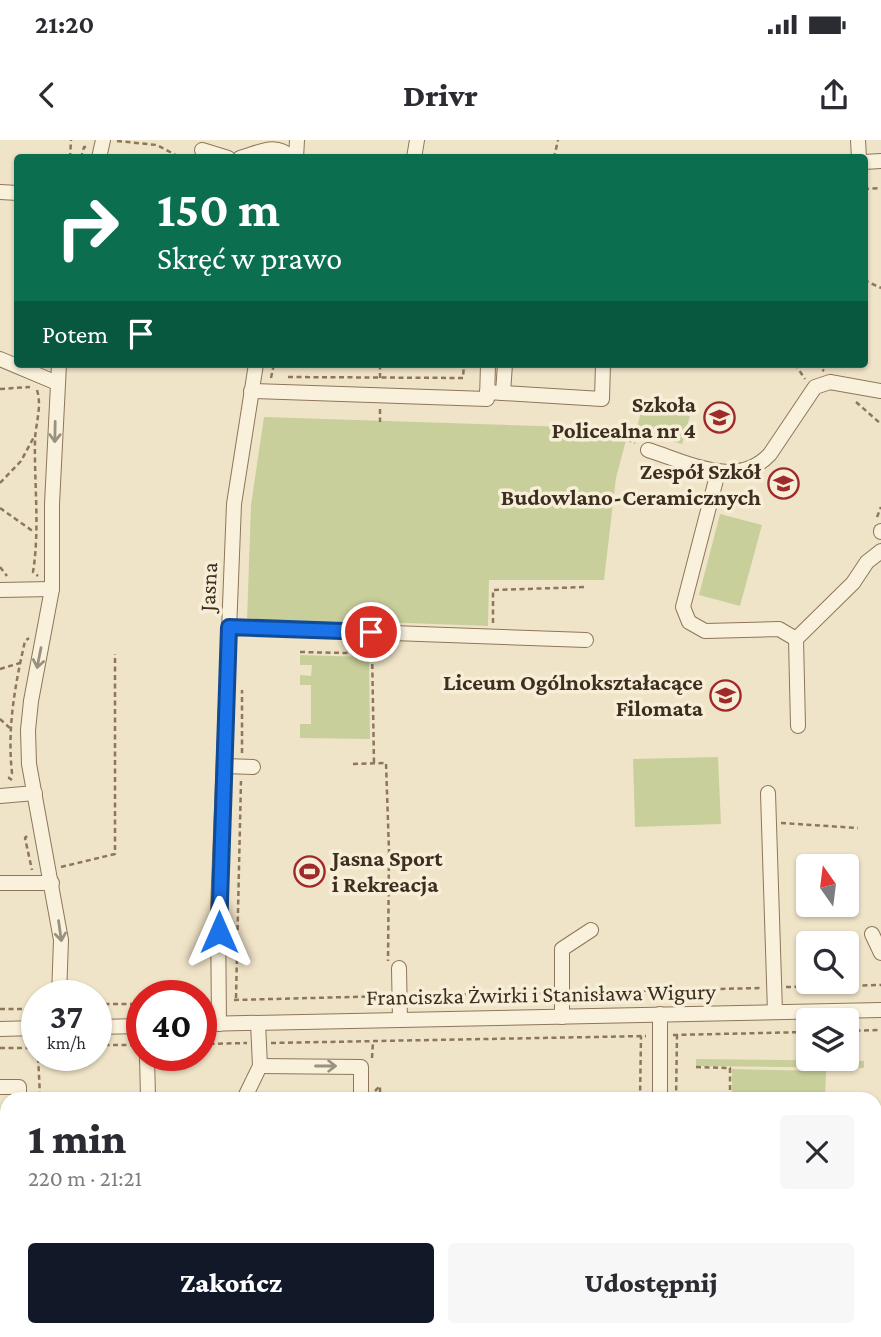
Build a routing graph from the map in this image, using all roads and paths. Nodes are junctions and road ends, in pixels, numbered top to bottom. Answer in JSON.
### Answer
{"nodes":[{"id":1,"x":112,"y":140,"type":"edge"},
{"id":2,"x":264,"y":150,"type":"edge"},
{"id":3,"x":174,"y":154,"type":"edge"},
{"id":4,"x":289,"y":154,"type":"edge"},
{"id":5,"x":21,"y":368,"type":"edge"},
{"id":6,"x":59,"y":368,"type":"edge"},
{"id":7,"x":255,"y":368,"type":"edge"},
{"id":8,"x":273,"y":368,"type":"edge"},
{"id":9,"x":464,"y":368,"type":"edge"},
{"id":10,"x":488,"y":368,"type":"edge"},
{"id":11,"x":505,"y":368,"type":"edge"},
{"id":12,"x":603,"y":368,"type":"edge"},
{"id":13,"x":798,"y":368,"type":"edge"},
{"id":14,"x":285,"y":377,"type":"dead end"},
{"id":15,"x":57,"y":383,"type":"junction"},
{"id":16,"x":808,"y":384,"type":"dead end"},
{"id":17,"x":0,"y":389,"type":"edge"},
{"id":18,"x":251,"y":391,"type":"junction"},
{"id":19,"x":881,"y":391,"type":"edge"},
{"id":20,"x":267,"y":392,"type":"junction"},
{"id":21,"x":488,"y":392,"type":"junction"},
{"id":22,"x":503,"y":393,"type":"junction"},
{"id":23,"x":35,"y":434,"type":"junction"},
{"id":24,"x":619,"y":436,"type":"dead end"},
{"id":25,"x":627,"y":438,"type":"dead end"},
{"id":26,"x":649,"y":450,"type":"dead end"},
{"id":27,"x":719,"y":472,"type":"junction"},
{"id":28,"x":0,"y":483,"type":"edge"},
{"id":29,"x":0,"y":508,"type":"edge"},
{"id":30,"x":36,"y":533,"type":"junction"},
{"id":31,"x":881,"y":551,"type":"edge"},
{"id":32,"x":37,"y":584,"type":"dead end"},
{"id":33,"x":587,"y":587,"type":"dead end"},
{"id":34,"x":52,"y":589,"type":"junction"},
{"id":35,"x":0,"y":590,"type":"edge"},
{"id":36,"x":229,"y":627,"type":"junction"},
{"id":37,"x":371,"y":632,"type":"junction"},
{"id":38,"x":492,"y":637,"type":"junction"},
{"id":39,"x":796,"y":639,"type":"junction"},
{"id":40,"x":586,"y":640,"type":"dead end"},
{"id":41,"x":25,"y":641,"type":"dead end"},
{"id":42,"x":300,"y":652,"type":"dead end"},
{"id":43,"x":115,"y":654,"type":"dead end"},
{"id":44,"x":372,"y":654,"type":"junction"},
{"id":45,"x":390,"y":654,"type":"dead end"},
{"id":46,"x":20,"y":663,"type":"junction"},
{"id":47,"x":38,"y":665,"type":"junction"},
{"id":48,"x":0,"y":668,"type":"edge"},
{"id":49,"x":242,"y":683,"type":"dead end"},
{"id":50,"x":798,"y":726,"type":"dead end"},
{"id":51,"x":374,"y":763,"type":"junction"},
{"id":52,"x":386,"y":763,"type":"junction"},
{"id":53,"x":392,"y":763,"type":"dead end"},
{"id":54,"x":353,"y":764,"type":"dead end"},
{"id":55,"x":223,"y":766,"type":"junction"},
{"id":56,"x":247,"y":767,"type":"junction"},
{"id":57,"x":15,"y":784,"type":"dead end"},
{"id":58,"x":35,"y":793,"type":"junction"},
{"id":59,"x":768,"y":793,"type":"dead end"},
{"id":60,"x":0,"y":796,"type":"edge"},
{"id":61,"x":769,"y":822,"type":"junction"},
{"id":62,"x":858,"y":828,"type":"dead end"},
{"id":63,"x":51,"y":876,"type":"junction"},
{"id":64,"x":0,"y":883,"type":"edge"},
{"id":65,"x":591,"y":930,"type":"dead end"},
{"id":66,"x":872,"y":934,"type":"dead end"},
{"id":67,"x":881,"y":953,"type":"edge"},
{"id":68,"x":394,"y":969,"type":"joint"},
{"id":69,"x":60,"y":980,"type":"edge"},
{"id":70,"x":702,"y":989,"type":"dead end"},
{"id":71,"x":632,"y":991,"type":"dead end"},
{"id":72,"x":298,"y":998,"type":"dead end"},
{"id":73,"x":632,"y":998,"type":"dead end"},
{"id":74,"x":702,"y":998,"type":"dead end"},
{"id":75,"x":236,"y":999,"type":"dead end"},
{"id":76,"x":299,"y":1008,"type":"dead end"},
{"id":77,"x":0,"y":1009,"type":"edge"},
{"id":78,"x":21,"y":1009,"type":"edge"},
{"id":79,"x":881,"y":1010,"type":"edge"},
{"id":80,"x":775,"y":1012,"type":"junction"},
{"id":81,"x":660,"y":1014,"type":"junction"},
{"id":82,"x":562,"y":1017,"type":"junction"},
{"id":83,"x":400,"y":1020,"type":"junction"},
{"id":84,"x":258,"y":1023,"type":"junction"},
{"id":85,"x":219,"y":1024,"type":"joint"},
{"id":86,"x":21,"y":1028,"type":"edge"},
{"id":87,"x":0,"y":1029,"type":"edge"},
{"id":88,"x":631,"y":1030,"type":"dead end"},
{"id":89,"x":881,"y":1030,"type":"edge"},
{"id":90,"x":859,"y":1031,"type":"edge"},
{"id":91,"x":796,"y":1032,"type":"edge"},
{"id":92,"x":301,"y":1035,"type":"dead end"},
{"id":93,"x":669,"y":1035,"type":"junction"},
{"id":94,"x":633,"y":1036,"type":"junction"},
{"id":95,"x":641,"y":1036,"type":"junction"},
{"id":96,"x":260,"y":1043,"type":"junction"},
{"id":97,"x":303,"y":1043,"type":"junction"},
{"id":98,"x":217,"y":1044,"type":"edge"},
{"id":99,"x":0,"y":1048,"type":"edge"},
{"id":100,"x":21,"y":1048,"type":"edge"},
{"id":101,"x":260,"y":1066,"type":"junction"},
{"id":102,"x":696,"y":1067,"type":"dead end"},
{"id":103,"x":39,"y":1071,"type":"edge"},
{"id":104,"x":147,"y":1071,"type":"edge"},
{"id":105,"x":40,"y":1092,"type":"edge"},
{"id":106,"x":148,"y":1092,"type":"edge"},
{"id":107,"x":247,"y":1092,"type":"edge"},
{"id":108,"x":366,"y":1092,"type":"edge"},
{"id":109,"x":640,"y":1092,"type":"edge"},
{"id":110,"x":661,"y":1092,"type":"edge"},
{"id":111,"x":675,"y":1092,"type":"edge"},
{"id":112,"x":730,"y":1092,"type":"edge"}],
"edges":[{"from":1,"to":3,"type":"path"},
{"from":2,"to":4,"type":"street"},
{"from":5,"to":15,"type":"street"},
{"from":6,"to":15,"type":"street"},
{"from":7,"to":18,"type":"street","name":"Jasna"},
{"from":8,"to":20,"type":"path"},
{"from":9,"to":14,"type":"path"},
{"from":10,"to":21,"type":"street"},
{"from":11,"to":22,"type":"street"},
{"from":12,"to":22,"type":"street"},
{"from":13,"to":16,"type":"path"},
{"from":15,"to":34,"type":"street","one_way":true},
{"from":17,"to":23,"type":"path"},
{"from":18,"to":20,"type":"street"},
{"from":18,"to":36,"type":"street","name":"Jasna"},
{"from":19,"to":27,"type":"street"},
{"from":20,"to":21,"type":"street"},
{"from":21,"to":22,"type":"street"},
{"from":23,"to":28,"type":"path"},
{"from":23,"to":30,"type":"path"},
{"from":24,"to":25,"type":"path"},
{"from":26,"to":27,"type":"street"},
{"from":27,"to":39,"type":"street"},
{"from":29,"to":30,"type":"path"},
{"from":30,"to":32,"type":"path"},
{"from":31,"to":39,"type":"street"},
{"from":33,"to":38,"type":"path"},
{"from":34,"to":35,"type":"street"},
{"from":34,"to":47,"type":"street","one_way":true},
{"from":36,"to":37,"type":"street"},
{"from":36,"to":55,"type":"street","name":"Jasna"},
{"from":37,"to":38,"type":"street"},
{"from":37,"to":44,"type":"path"},
{"from":38,"to":40,"type":"street"},
{"from":39,"to":50,"type":"street"},
{"from":41,"to":46,"type":"path"},
{"from":42,"to":44,"type":"path"},
{"from":43,"to":63,"type":"path"},
{"from":44,"to":45,"type":"path"},
{"from":44,"to":51,"type":"path"},
{"from":46,"to":47,"type":"path"},
{"from":46,"to":48,"type":"path"},
{"from":46,"to":57,"type":"path"},
{"from":47,"to":58,"type":"street"},
{"from":49,"to":56,"type":"path"},
{"from":51,"to":52,"type":"path"},
{"from":51,"to":54,"type":"path"},
{"from":52,"to":53,"type":"path"},
{"from":52,"to":68,"type":"path"},
{"from":55,"to":56,"type":"street"},
{"from":55,"to":85,"type":"street","name":"Jasna"},
{"from":56,"to":75,"type":"path"},
{"from":58,"to":60,"type":"street"},
{"from":58,"to":63,"type":"street"},
{"from":59,"to":61,"type":"street"},
{"from":61,"to":62,"type":"path"},
{"from":61,"to":80,"type":"street"},
{"from":63,"to":64,"type":"street"},
{"from":63,"to":69,"type":"street","one_way":true},
{"from":65,"to":82,"type":"street"},
{"from":66,"to":67,"type":"street"},
{"from":68,"to":83,"type":"street"},
{"from":70,"to":74,"type":"path"},
{"from":71,"to":73,"type":"path"},
{"from":72,"to":76,"type":"path"},
{"from":77,"to":78,"type":"path"},
{"from":79,"to":80,"type":"street","name":"Franciszka Żwirki i Stanisława Wigury"},
{"from":80,"to":81,"type":"street","name":"Franciszka Żwirki i Stanisława Wigury"},
{"from":81,"to":82,"type":"street","name":"Franciszka Żwirki i Stanisława Wigury"},
{"from":81,"to":93,"type":"street"},
{"from":82,"to":83,"type":"street","name":"Franciszka Żwirki i Stanisława Wigury"},
{"from":83,"to":84,"type":"street","name":"Franciszka Żwirki i Stanisława Wigury"},
{"from":84,"to":85,"type":"street","name":"Franciszka Żwirki i Stanisława Wigury"},
{"from":84,"to":96,"type":"street"},
{"from":86,"to":87,"type":"street"},
{"from":88,"to":94,"type":"path"},
{"from":89,"to":90,"type":"path"},
{"from":91,"to":93,"type":"path"},
{"from":92,"to":97,"type":"path"},
{"from":93,"to":95,"type":"path"},
{"from":93,"to":110,"type":"street"},
{"from":93,"to":111,"type":"path"},
{"from":94,"to":95,"type":"path"},
{"from":94,"to":97,"type":"path"},
{"from":95,"to":109,"type":"path"},
{"from":96,"to":97,"type":"path"},
{"from":96,"to":98,"type":"path"},
{"from":96,"to":101,"type":"street"},
{"from":99,"to":100,"type":"path"},
{"from":101,"to":107,"type":"street"},
{"from":101,"to":108,"type":"street","one_way":true},
{"from":102,"to":112,"type":"path"},
{"from":103,"to":105,"type":"path"},
{"from":104,"to":106,"type":"street"}]}
